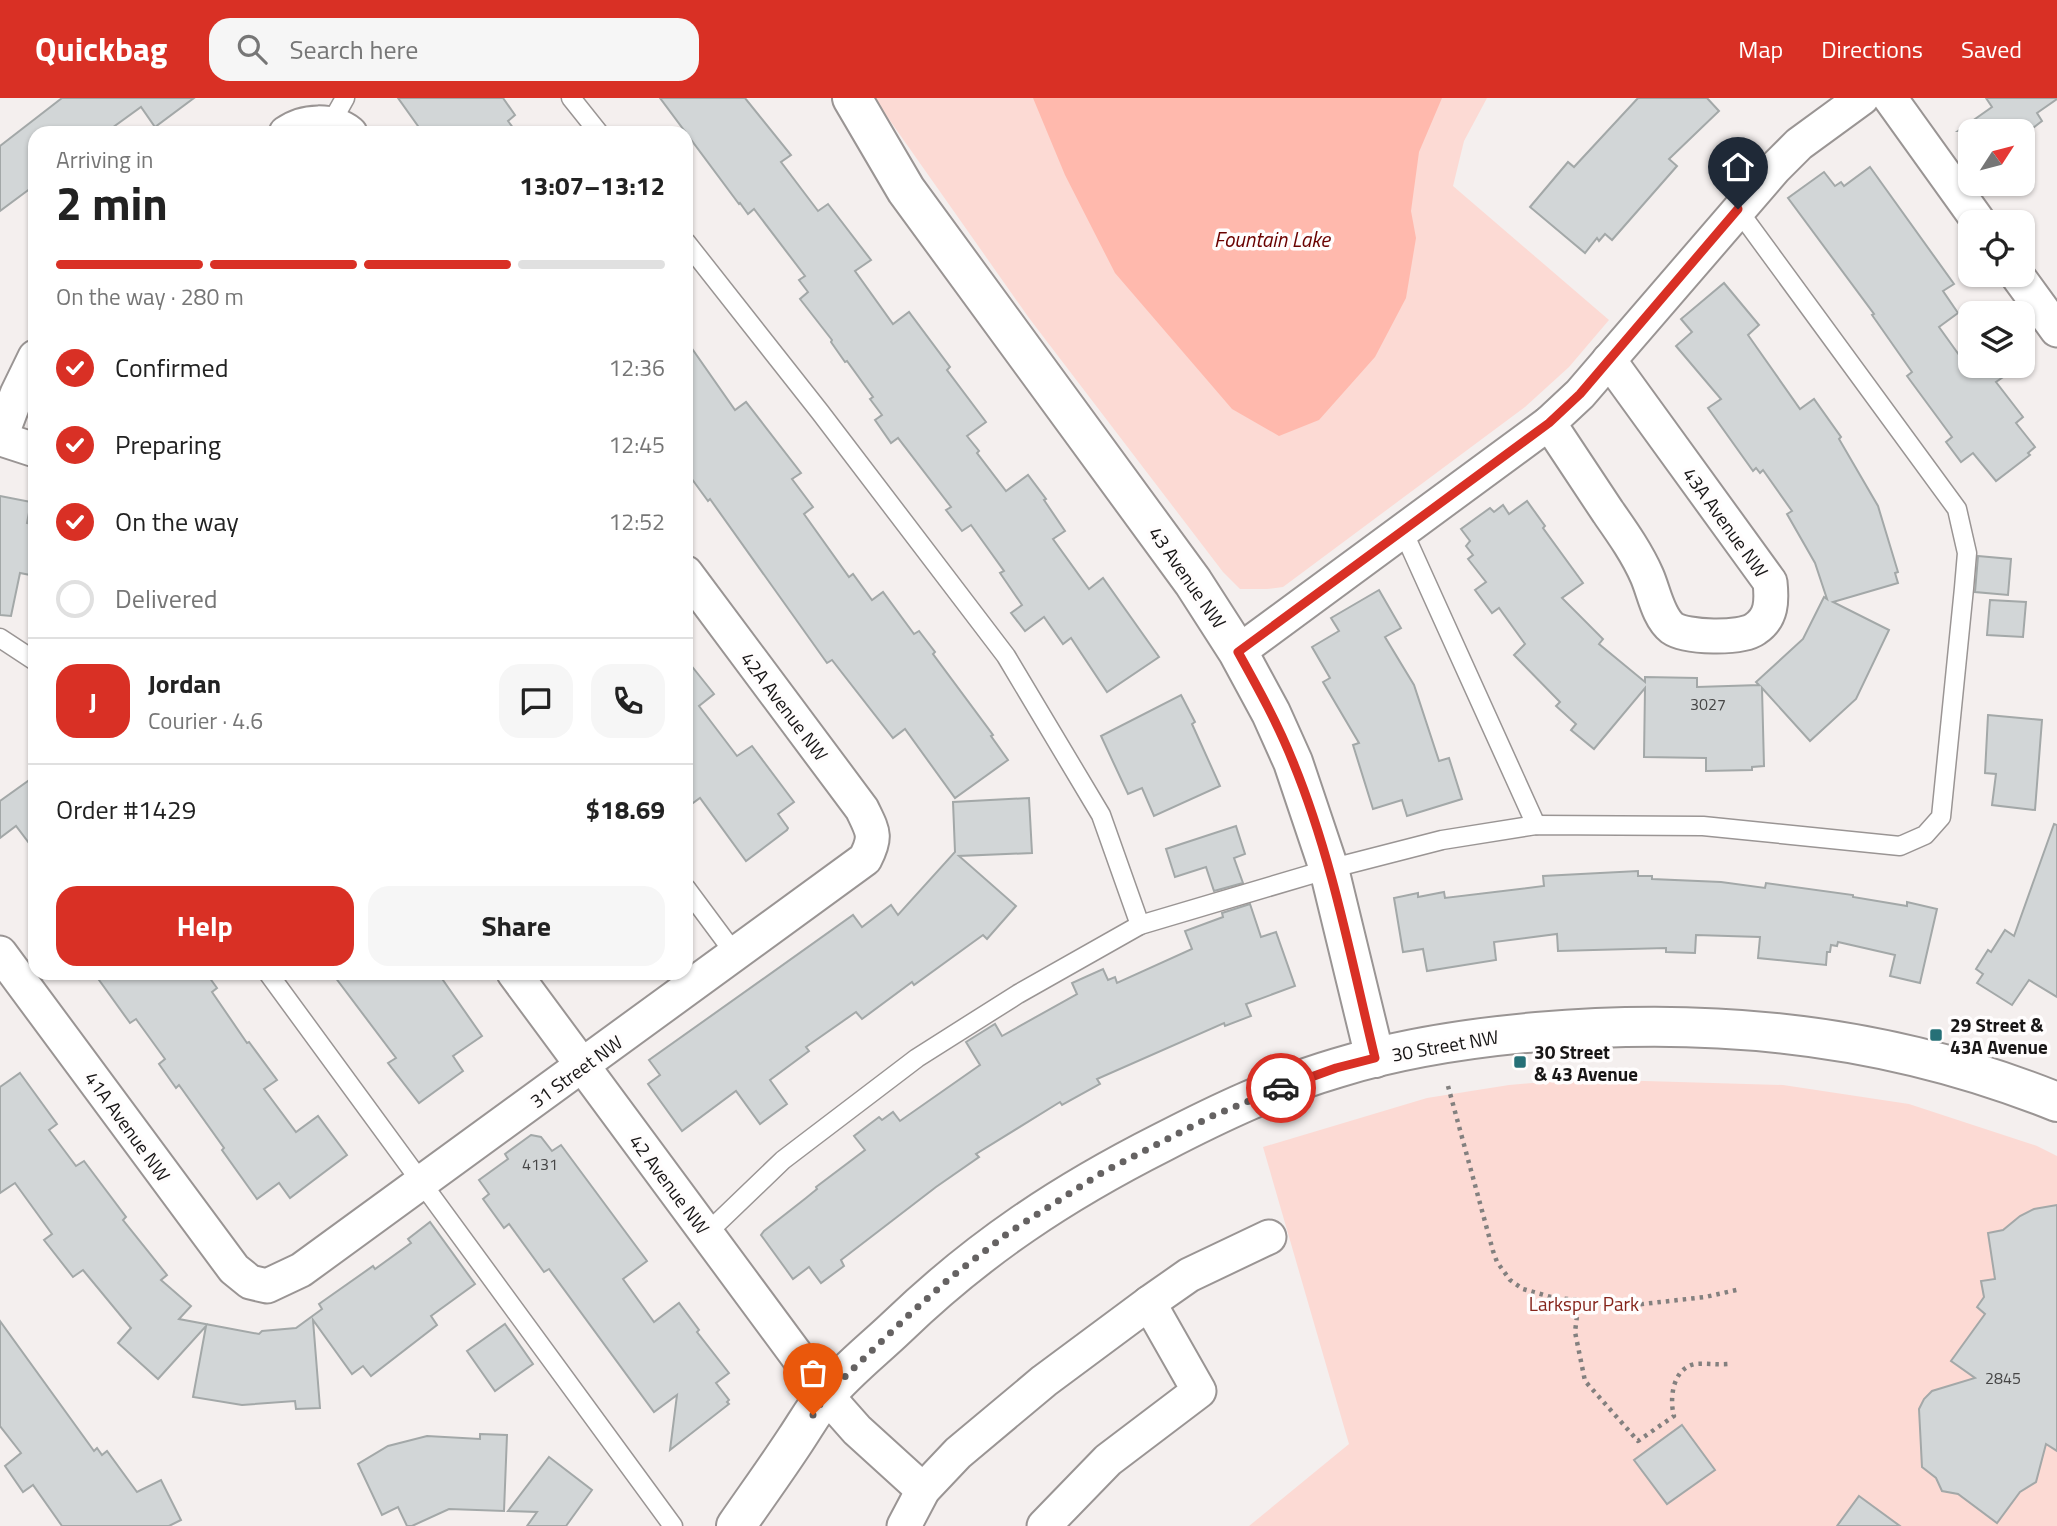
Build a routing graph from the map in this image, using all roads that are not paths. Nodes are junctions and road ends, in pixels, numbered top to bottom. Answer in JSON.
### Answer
{"nodes":[{"id":1,"x":571,"y":98,"type":"edge"},
{"id":2,"x":822,"y":98,"type":"edge"},
{"id":3,"x":852,"y":98,"type":"edge"},
{"id":4,"x":1862,"y":98,"type":"edge"},
{"id":5,"x":1890,"y":98,"type":"edge"},
{"id":6,"x":342,"y":118,"type":"edge"},
{"id":7,"x":306,"y":126,"type":"edge"},
{"id":8,"x":593,"y":126,"type":"edge"},
{"id":9,"x":906,"y":190,"type":"junction"},
{"id":10,"x":1738,"y":209,"type":"junction"},
{"id":11,"x":1970,"y":210,"type":"edge"},
{"id":12,"x":693,"y":251,"type":"edge"},
{"id":13,"x":2026,"y":287,"type":"edge"},
{"id":14,"x":2057,"y":330,"type":"edge"},
{"id":15,"x":1609,"y":360,"type":"junction"},
{"id":16,"x":28,"y":371,"type":"edge"},
{"id":17,"x":1549,"y":423,"type":"junction"},
{"id":18,"x":0,"y":439,"type":"edge"},
{"id":19,"x":0,"y":445,"type":"edge"},
{"id":20,"x":28,"y":448,"type":"edge"},
{"id":21,"x":1404,"y":531,"type":"junction"},
{"id":22,"x":693,"y":582,"type":"edge"},
{"id":23,"x":0,"y":638,"type":"edge"},
{"id":24,"x":1238,"y":652,"type":"junction"},
{"id":25,"x":28,"y":656,"type":"edge"},
{"id":26,"x":1536,"y":825,"type":"junction"},
{"id":27,"x":873,"y":843,"type":"joint"},
{"id":28,"x":1329,"y":869,"type":"junction"},
{"id":29,"x":693,"y":898,"type":"edge"},
{"id":30,"x":1140,"y":925,"type":"junction"},
{"id":31,"x":0,"y":953,"type":"edge"},
{"id":32,"x":734,"y":954,"type":"junction"},
{"id":33,"x":273,"y":980,"type":"edge"},
{"id":34,"x":519,"y":980,"type":"edge"},
{"id":35,"x":1375,"y":1058,"type":"junction"},
{"id":36,"x":582,"y":1067,"type":"junction"},
{"id":37,"x":2057,"y":1102,"type":"edge"},
{"id":38,"x":421,"y":1184,"type":"junction"},
{"id":39,"x":707,"y":1233,"type":"junction"},
{"id":40,"x":1269,"y":1237,"type":"dead end"},
{"id":41,"x":267,"y":1286,"type":"joint"},
{"id":42,"x":1149,"y":1303,"type":"junction"},
{"id":43,"x":826,"y":1395,"type":"junction"},
{"id":44,"x":923,"y":1490,"type":"junction"},
{"id":45,"x":674,"y":1526,"type":"edge"},
{"id":46,"x":736,"y":1526,"type":"edge"},
{"id":47,"x":904,"y":1526,"type":"edge"},
{"id":48,"x":1044,"y":1526,"type":"edge"}],
"edges":[{"from":1,"to":8,"type":"lane"},
{"from":2,"to":9,"type":"street","name":"43 Avenue NW"},
{"from":3,"to":9,"type":"street","name":"43 Avenue NW"},
{"from":4,"to":10,"type":"street"},
{"from":5,"to":11,"type":"street"},
{"from":6,"to":7,"type":"street"},
{"from":9,"to":24,"type":"street","name":"43 Avenue NW"},
{"from":10,"to":15,"type":"street"},
{"from":10,"to":26,"type":"lane"},
{"from":12,"to":30,"type":"lane"},
{"from":13,"to":14,"type":"street"},
{"from":15,"to":17,"type":"street"},
{"from":15,"to":17,"type":"street","name":"43A Avenue NW"},
{"from":16,"to":18,"type":"street"},
{"from":17,"to":21,"type":"street"},
{"from":18,"to":19,"type":"lane"},
{"from":18,"to":20,"type":"street"},
{"from":21,"to":24,"type":"street"},
{"from":21,"to":26,"type":"lane"},
{"from":22,"to":27,"type":"street","name":"42A Avenue NW"},
{"from":23,"to":25,"type":"lane"},
{"from":24,"to":28,"type":"street","name":"43 Avenue NW"},
{"from":26,"to":28,"type":"lane"},
{"from":27,"to":32,"type":"street","name":"31 Street NW"},
{"from":28,"to":30,"type":"lane"},
{"from":28,"to":35,"type":"street","name":"43 Avenue NW"},
{"from":29,"to":32,"type":"lane"},
{"from":30,"to":39,"type":"lane"},
{"from":31,"to":41,"type":"street","name":"41A Avenue NW"},
{"from":32,"to":36,"type":"street","name":"31 Street NW"},
{"from":33,"to":38,"type":"lane"},
{"from":34,"to":36,"type":"street","name":"42 Avenue NW"},
{"from":35,"to":37,"type":"street","name":"30 Street NW"},
{"from":35,"to":43,"type":"street","name":"30 Street NW"},
{"from":36,"to":38,"type":"street","name":"31 Street NW"},
{"from":36,"to":39,"type":"street","name":"42 Avenue NW"},
{"from":38,"to":41,"type":"street","name":"31 Street NW"},
{"from":38,"to":45,"type":"lane"},
{"from":39,"to":43,"type":"street","name":"42 Avenue NW"},
{"from":40,"to":42,"type":"street"},
{"from":42,"to":44,"type":"street"},
{"from":42,"to":48,"type":"street"},
{"from":43,"to":44,"type":"street","name":"42 Avenue NW"},
{"from":43,"to":46,"type":"street","name":"30 Street NW"},
{"from":44,"to":47,"type":"street"}]}
